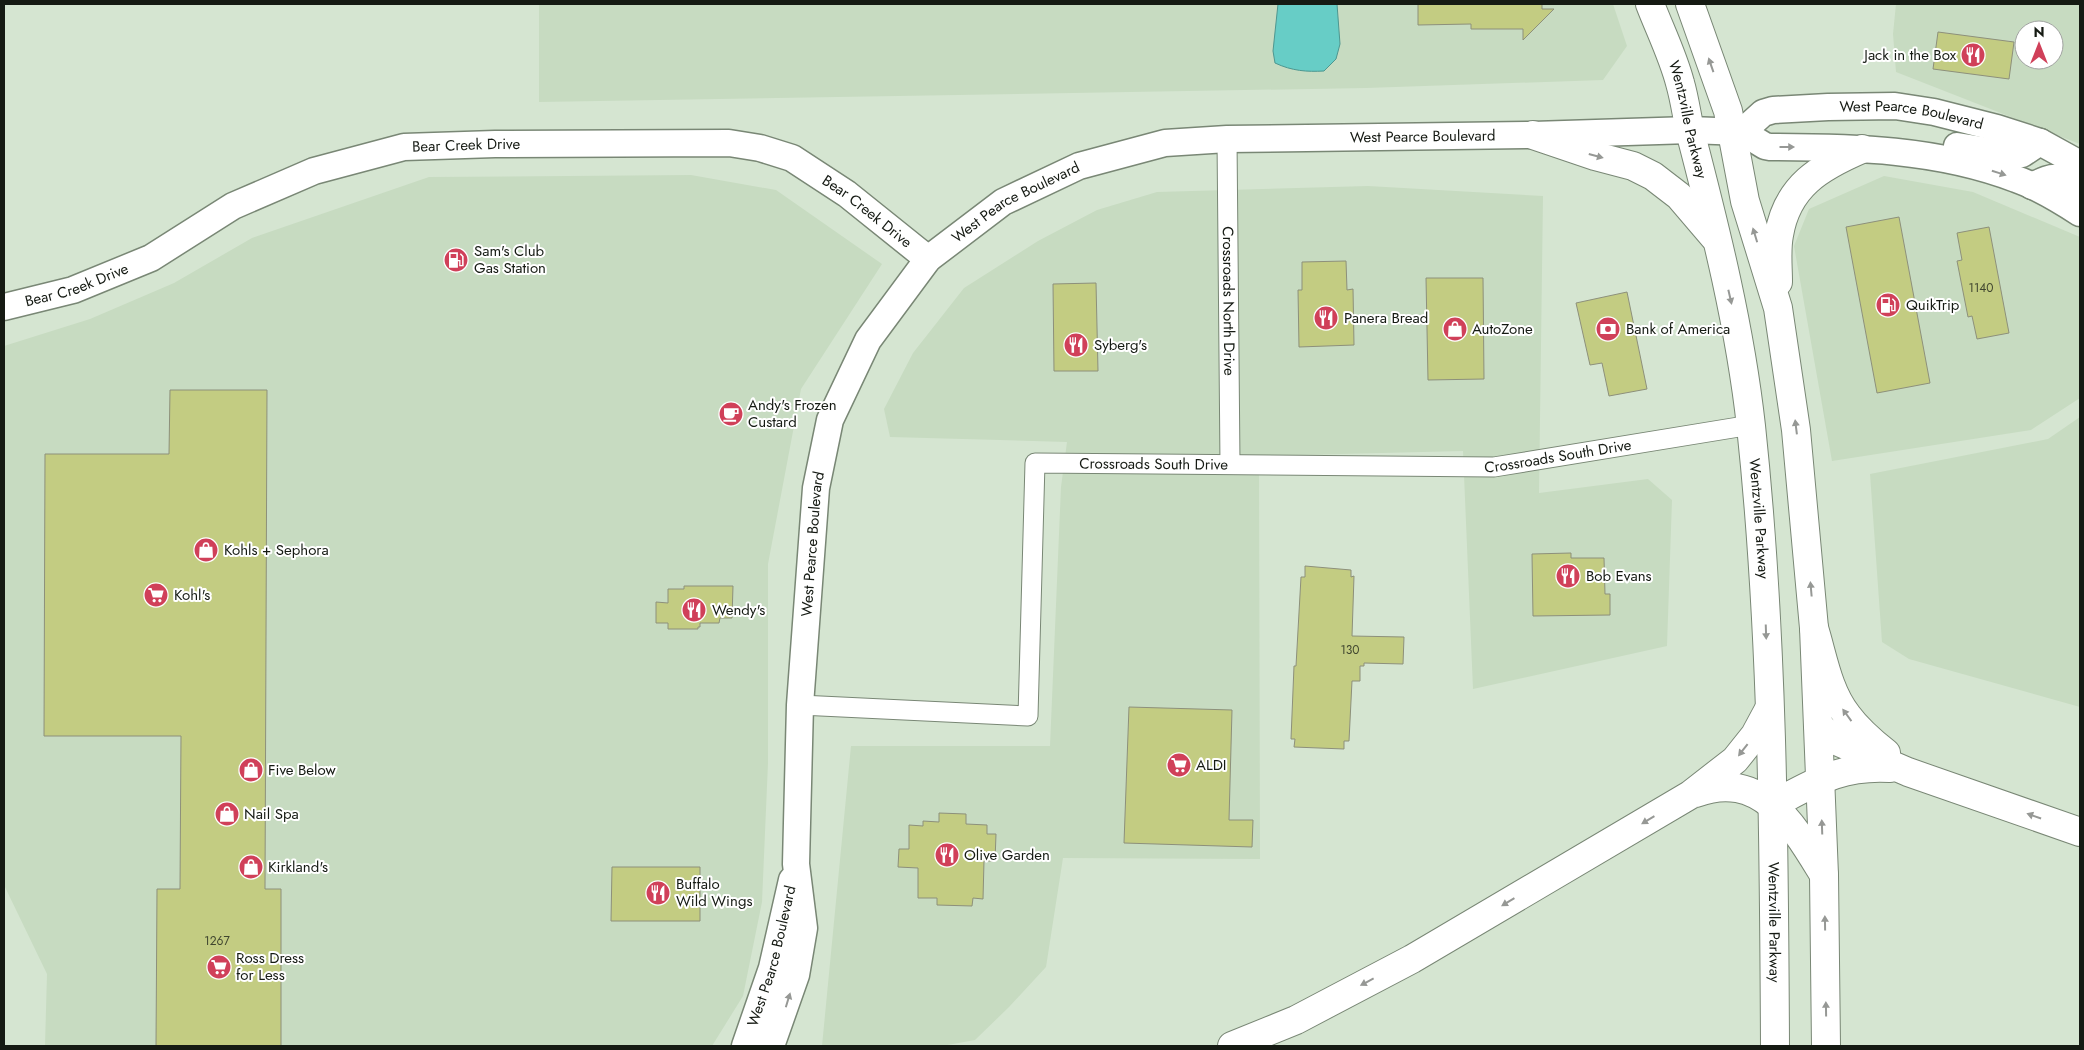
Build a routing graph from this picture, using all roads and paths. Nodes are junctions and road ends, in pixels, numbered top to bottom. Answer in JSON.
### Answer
{"nodes":[{"id":1,"x":1650,"y":4,"type":"edge"},
{"id":2,"x":1690,"y":4,"type":"edge"},
{"id":3,"x":1719,"y":131,"type":"junction"},
{"id":4,"x":1534,"y":135,"type":"junction"},
{"id":5,"x":1226,"y":139,"type":"junction"},
{"id":6,"x":2040,"y":142,"type":"junction"},
{"id":7,"x":1870,"y":150,"type":"junction"},
{"id":8,"x":2080,"y":164,"type":"edge"},
{"id":9,"x":2032,"y":186,"type":"junction"},
{"id":10,"x":2080,"y":189,"type":"edge"},
{"id":11,"x":2080,"y":213,"type":"edge"},
{"id":12,"x":1718,"y":240,"type":"junction"},
{"id":13,"x":928,"y":260,"type":"junction"},
{"id":14,"x":4,"y":307,"type":"edge"},
{"id":15,"x":1778,"y":308,"type":"junction"},
{"id":16,"x":1751,"y":425,"type":"junction"},
{"id":17,"x":1230,"y":464,"type":"junction"},
{"id":18,"x":1814,"y":628,"type":"junction"},
{"id":19,"x":800,"y":705,"type":"junction"},
{"id":20,"x":1769,"y":710,"type":"junction"},
{"id":21,"x":1818,"y":725,"type":"junction"},
{"id":22,"x":1908,"y":772,"type":"junction"},
{"id":23,"x":1821,"y":779,"type":"junction"},
{"id":24,"x":1690,"y":795,"type":"junction"},
{"id":25,"x":1772,"y":805,"type":"junction"},
{"id":26,"x":2080,"y":832,"type":"edge"},
{"id":27,"x":796,"y":864,"type":"junction"},
{"id":28,"x":1824,"y":874,"type":"junction"},
{"id":29,"x":745,"y":1046,"type":"edge"},
{"id":30,"x":771,"y":1046,"type":"edge"},
{"id":31,"x":1232,"y":1046,"type":"edge"},
{"id":32,"x":1775,"y":1046,"type":"edge"},
{"id":33,"x":1826,"y":1046,"type":"edge"}],
"edges":[{"from":1,"to":3,"type":"main road","name":"Wentzville Parkway"},
{"from":3,"to":2,"type":"main road","name":"Wentzville Parkway","one_way":true},
{"from":3,"to":4,"type":"street","name":"West Pearce Boulevard"},
{"from":3,"to":6,"type":"street","name":"West Pearce Boulevard"},
{"from":3,"to":7,"type":"street","one_way":true},
{"from":3,"to":12,"type":"main road","name":"Wentzville Parkway"},
{"from":15,"to":3,"type":"main road","name":"Wentzville Parkway","one_way":true},
{"from":4,"to":5,"type":"street","name":"West Pearce Boulevard"},
{"from":4,"to":12,"type":"main road","one_way":true},
{"from":5,"to":13,"type":"street","name":"West Pearce Boulevard"},
{"from":5,"to":17,"type":"street","name":"Crossroads North Drive"},
{"from":6,"to":7,"type":"street"},
{"from":6,"to":8,"type":"street","name":"West Pearce Boulevard"},
{"from":7,"to":9,"type":"street","one_way":true},
{"from":7,"to":15,"type":"main road"},
{"from":9,"to":10,"type":"street"},
{"from":9,"to":11,"type":"street"},
{"from":12,"to":16,"type":"main road","name":"Wentzville Parkway","one_way":true},
{"from":13,"to":14,"type":"street","name":"Bear Creek Drive"},
{"from":13,"to":19,"type":"street","name":"West Pearce Boulevard"},
{"from":18,"to":15,"type":"main road","name":"Wentzville Parkway","one_way":true},
{"from":16,"to":17,"type":"street","name":"Crossroads South Drive"},
{"from":16,"to":20,"type":"main road","name":"Wentzville Parkway","one_way":true},
{"from":17,"to":19,"type":"street","name":"Crossroads South Drive"},
{"from":18,"to":21,"type":"main road","name":"Wentzville Parkway"},
{"from":22,"to":18,"type":"main road","one_way":true},
{"from":19,"to":27,"type":"street","name":"West Pearce Boulevard"},
{"from":20,"to":24,"type":"main road","one_way":true},
{"from":20,"to":25,"type":"main road","name":"Wentzville Parkway"},
{"from":21,"to":22,"type":"main road"},
{"from":21,"to":23,"type":"main road","name":"Wentzville Parkway"},
{"from":22,"to":23,"type":"main road"},
{"from":26,"to":22,"type":"main road","one_way":true},
{"from":23,"to":25,"type":"main road"},
{"from":28,"to":23,"type":"main road","one_way":true},
{"from":24,"to":25,"type":"main road"},
{"from":24,"to":31,"type":"main road","one_way":true},
{"from":25,"to":28,"type":"main road"},
{"from":25,"to":32,"type":"main road","name":"Wentzville Parkway"},
{"from":27,"to":29,"type":"street","name":"West Pearce Boulevard"},
{"from":30,"to":27,"type":"street","name":"West Pearce Boulevard","one_way":true},
{"from":33,"to":28,"type":"main road","one_way":true}]}
